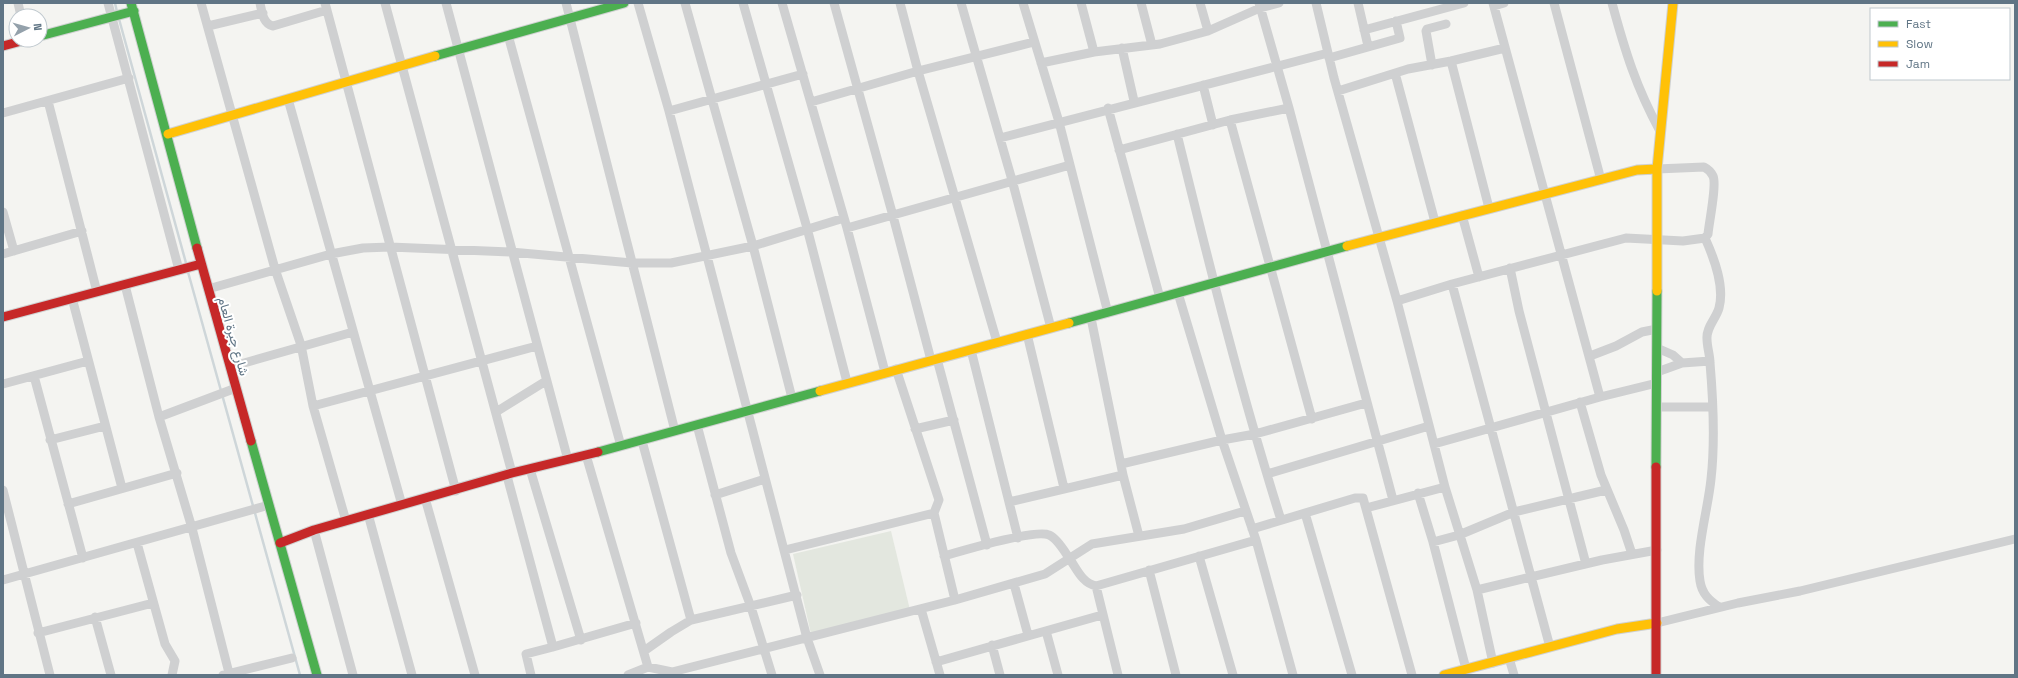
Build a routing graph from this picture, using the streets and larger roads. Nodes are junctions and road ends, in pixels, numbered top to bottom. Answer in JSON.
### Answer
{"nodes":[{"id":1,"x":108,"y":3,"type":"edge"},
{"id":2,"x":201,"y":3,"type":"edge"},
{"id":3,"x":260,"y":3,"type":"edge"},
{"id":4,"x":385,"y":3,"type":"edge"},
{"id":5,"x":446,"y":3,"type":"edge"},
{"id":6,"x":566,"y":3,"type":"edge"},
{"id":7,"x":624,"y":3,"type":"edge"},
{"id":8,"x":638,"y":3,"type":"edge"},
{"id":9,"x":685,"y":3,"type":"edge"},
{"id":10,"x":743,"y":3,"type":"edge"},
{"id":11,"x":782,"y":3,"type":"edge"},
{"id":12,"x":834,"y":3,"type":"edge"},
{"id":13,"x":900,"y":3,"type":"edge"},
{"id":14,"x":961,"y":3,"type":"edge"},
{"id":15,"x":1023,"y":3,"type":"edge"},
{"id":16,"x":1081,"y":3,"type":"edge"},
{"id":17,"x":1141,"y":3,"type":"edge"},
{"id":18,"x":1200,"y":3,"type":"edge"},
{"id":19,"x":1279,"y":3,"type":"edge"},
{"id":20,"x":1316,"y":3,"type":"edge"},
{"id":21,"x":1358,"y":3,"type":"edge"},
{"id":22,"x":1464,"y":3,"type":"edge"},
{"id":23,"x":1504,"y":3,"type":"edge"},
{"id":24,"x":1554,"y":3,"type":"edge"},
{"id":25,"x":1612,"y":3,"type":"edge"},
{"id":26,"x":1673,"y":3,"type":"edge"},
{"id":27,"x":1493,"y":4,"type":"edge"},
{"id":28,"x":326,"y":6,"type":"edge"},
{"id":29,"x":1259,"y":6,"type":"edge"},
{"id":30,"x":132,"y":7,"type":"edge"},
{"id":31,"x":263,"y":13,"type":"junction"},
{"id":32,"x":112,"y":17,"type":"junction"},
{"id":33,"x":570,"y":18,"type":"junction"},
{"id":34,"x":1396,"y":22,"type":"junction"},
{"id":35,"x":1446,"y":24,"type":"dead end"},
{"id":36,"x":208,"y":26,"type":"junction"},
{"id":37,"x":1364,"y":30,"type":"junction"},
{"id":38,"x":1208,"y":31,"type":"junction"},
{"id":39,"x":48,"y":34,"type":"edge"},
{"id":40,"x":508,"y":35,"type":"junction"},
{"id":41,"x":1034,"y":42,"type":"junction"},
{"id":42,"x":1152,"y":45,"type":"junction"},
{"id":43,"x":1368,"y":46,"type":"junction"},
{"id":44,"x":1122,"y":48,"type":"junction"},
{"id":45,"x":1505,"y":48,"type":"junction"},
{"id":46,"x":458,"y":49,"type":"junction"},
{"id":47,"x":1094,"y":52,"type":"junction"},
{"id":48,"x":1328,"y":55,"type":"junction"},
{"id":49,"x":977,"y":57,"type":"junction"},
{"id":50,"x":1451,"y":61,"type":"junction"},
{"id":51,"x":1041,"y":62,"type":"junction"},
{"id":52,"x":1432,"y":65,"type":"junction"},
{"id":53,"x":402,"y":66,"type":"junction"},
{"id":54,"x":1277,"y":66,"type":"junction"},
{"id":55,"x":918,"y":72,"type":"junction"},
{"id":56,"x":1395,"y":73,"type":"junction"},
{"id":57,"x":803,"y":74,"type":"junction"},
{"id":58,"x":129,"y":78,"type":"junction"},
{"id":59,"x":346,"y":83,"type":"junction"},
{"id":60,"x":768,"y":84,"type":"junction"},
{"id":61,"x":1203,"y":85,"type":"junction"},
{"id":62,"x":858,"y":89,"type":"junction"},
{"id":63,"x":1338,"y":91,"type":"junction"},
{"id":64,"x":713,"y":98,"type":"junction"},
{"id":65,"x":288,"y":99,"type":"junction"},
{"id":66,"x":48,"y":101,"type":"junction"},
{"id":67,"x":1134,"y":101,"type":"junction"},
{"id":68,"x":811,"y":102,"type":"junction"},
{"id":69,"x":1108,"y":108,"type":"junction"},
{"id":70,"x":1289,"y":108,"type":"junction"},
{"id":71,"x":669,"y":111,"type":"junction"},
{"id":72,"x":3,"y":113,"type":"edge"},
{"id":73,"x":233,"y":115,"type":"junction"},
{"id":74,"x":1230,"y":120,"type":"junction"},
{"id":75,"x":1059,"y":122,"type":"junction"},
{"id":76,"x":1213,"y":124,"type":"junction"},
{"id":77,"x":1660,"y":131,"type":"junction"},
{"id":78,"x":168,"y":134,"type":"junction"},
{"id":79,"x":1177,"y":134,"type":"junction"},
{"id":80,"x":1000,"y":138,"type":"junction"},
{"id":81,"x":1119,"y":150,"type":"junction"},
{"id":82,"x":1070,"y":165,"type":"junction"},
{"id":83,"x":1657,"y":169,"type":"junction"},
{"id":84,"x":1012,"y":180,"type":"junction"},
{"id":85,"x":1600,"y":180,"type":"junction"},
{"id":86,"x":1545,"y":194,"type":"junction"},
{"id":87,"x":954,"y":197,"type":"junction"},
{"id":88,"x":1489,"y":208,"type":"junction"},
{"id":89,"x":3,"y":212,"type":"edge"},
{"id":90,"x":1462,"y":214,"type":"junction"},
{"id":91,"x":893,"y":216,"type":"junction"},
{"id":92,"x":844,"y":218,"type":"junction"},
{"id":93,"x":1435,"y":222,"type":"junction"},
{"id":94,"x":807,"y":228,"type":"junction"},
{"id":95,"x":847,"y":228,"type":"junction"},
{"id":96,"x":82,"y":231,"type":"junction"},
{"id":97,"x":1379,"y":238,"type":"junction"},
{"id":98,"x":1705,"y":238,"type":"junction"},
{"id":99,"x":1656,"y":240,"type":"junction"},
{"id":100,"x":390,"y":246,"type":"junction"},
{"id":101,"x":753,"y":246,"type":"junction"},
{"id":102,"x":453,"y":250,"type":"junction"},
{"id":103,"x":14,"y":251,"type":"junction"},
{"id":104,"x":511,"y":252,"type":"junction"},
{"id":105,"x":1326,"y":252,"type":"junction"},
{"id":106,"x":3,"y":254,"type":"edge"},
{"id":107,"x":331,"y":254,"type":"junction"},
{"id":108,"x":1563,"y":254,"type":"junction"},
{"id":109,"x":707,"y":256,"type":"junction"},
{"id":110,"x":570,"y":259,"type":"junction"},
{"id":111,"x":632,"y":263,"type":"junction"},
{"id":112,"x":201,"y":264,"type":"junction"},
{"id":113,"x":1270,"y":268,"type":"junction"},
{"id":114,"x":1510,"y":268,"type":"junction"},
{"id":115,"x":275,"y":269,"type":"junction"},
{"id":116,"x":179,"y":270,"type":"junction"},
{"id":117,"x":1479,"y":277,"type":"junction"},
{"id":118,"x":1214,"y":283,"type":"junction"},
{"id":119,"x":1452,"y":284,"type":"junction"},
{"id":120,"x":125,"y":285,"type":"junction"},
{"id":121,"x":208,"y":289,"type":"junction"},
{"id":122,"x":97,"y":292,"type":"junction"},
{"id":123,"x":1178,"y":293,"type":"junction"},
{"id":124,"x":72,"y":298,"type":"junction"},
{"id":125,"x":1160,"y":298,"type":"junction"},
{"id":126,"x":1397,"y":301,"type":"junction"},
{"id":127,"x":1108,"y":313,"type":"junction"},
{"id":128,"x":3,"y":317,"type":"edge"},
{"id":129,"x":1091,"y":318,"type":"junction"},
{"id":130,"x":1051,"y":328,"type":"junction"},
{"id":131,"x":1657,"y":329,"type":"junction"},
{"id":132,"x":353,"y":332,"type":"junction"},
{"id":133,"x":1027,"y":334,"type":"junction"},
{"id":134,"x":997,"y":342,"type":"junction"},
{"id":135,"x":301,"y":345,"type":"junction"},
{"id":136,"x":537,"y":346,"type":"junction"},
{"id":137,"x":1657,"y":348,"type":"junction"},
{"id":138,"x":971,"y":350,"type":"junction"},
{"id":139,"x":1590,"y":356,"type":"junction"},
{"id":140,"x":934,"y":359,"type":"junction"},
{"id":141,"x":482,"y":360,"type":"junction"},
{"id":142,"x":88,"y":361,"type":"junction"},
{"id":143,"x":1710,"y":361,"type":"junction"},
{"id":144,"x":1682,"y":362,"type":"junction"},
{"id":145,"x":230,"y":367,"type":"junction"},
{"id":146,"x":896,"y":369,"type":"junction"},
{"id":147,"x":885,"y":372,"type":"junction"},
{"id":148,"x":1657,"y":372,"type":"junction"},
{"id":149,"x":34,"y":376,"type":"junction"},
{"id":150,"x":425,"y":377,"type":"junction"},
{"id":151,"x":546,"y":381,"type":"junction"},
{"id":152,"x":848,"y":382,"type":"junction"},
{"id":153,"x":1657,"y":383,"type":"junction"},
{"id":154,"x":3,"y":384,"type":"edge"},
{"id":155,"x":236,"y":388,"type":"junction"},
{"id":156,"x":370,"y":392,"type":"junction"},
{"id":157,"x":1600,"y":397,"type":"junction"},
{"id":158,"x":792,"y":398,"type":"junction"},
{"id":159,"x":1580,"y":402,"type":"junction"},
{"id":160,"x":1366,"y":404,"type":"junction"},
{"id":161,"x":313,"y":406,"type":"junction"},
{"id":162,"x":1712,"y":407,"type":"junction"},
{"id":163,"x":1657,"y":408,"type":"junction"},
{"id":164,"x":496,"y":412,"type":"junction"},
{"id":165,"x":747,"y":412,"type":"junction"},
{"id":166,"x":1546,"y":412,"type":"junction"},
{"id":167,"x":160,"y":417,"type":"junction"},
{"id":168,"x":1312,"y":419,"type":"junction"},
{"id":169,"x":954,"y":420,"type":"junction"},
{"id":170,"x":697,"y":425,"type":"junction"},
{"id":171,"x":105,"y":426,"type":"junction"},
{"id":172,"x":1429,"y":426,"type":"junction"},
{"id":173,"x":1492,"y":428,"type":"junction"},
{"id":174,"x":915,"y":429,"type":"junction"},
{"id":175,"x":675,"y":431,"type":"junction"},
{"id":176,"x":1255,"y":434,"type":"junction"},
{"id":177,"x":50,"y":440,"type":"junction"},
{"id":178,"x":1222,"y":440,"type":"junction"},
{"id":179,"x":642,"y":441,"type":"junction"},
{"id":180,"x":1377,"y":441,"type":"junction"},
{"id":181,"x":1434,"y":444,"type":"junction"},
{"id":182,"x":621,"y":446,"type":"junction"},
{"id":183,"x":586,"y":455,"type":"junction"},
{"id":184,"x":568,"y":460,"type":"junction"},
{"id":185,"x":1121,"y":464,"type":"junction"},
{"id":186,"x":530,"y":469,"type":"junction"},
{"id":187,"x":177,"y":473,"type":"junction"},
{"id":188,"x":1267,"y":474,"type":"junction"},
{"id":189,"x":510,"y":475,"type":"junction"},
{"id":190,"x":1123,"y":475,"type":"junction"},
{"id":191,"x":765,"y":479,"type":"junction"},
{"id":192,"x":1445,"y":487,"type":"junction"},
{"id":193,"x":122,"y":488,"type":"junction"},
{"id":194,"x":1064,"y":488,"type":"junction"},
{"id":195,"x":3,"y":490,"type":"edge"},
{"id":196,"x":1606,"y":490,"type":"junction"},
{"id":197,"x":456,"y":491,"type":"junction"},
{"id":198,"x":1418,"y":493,"type":"junction"},
{"id":199,"x":715,"y":495,"type":"junction"},
{"id":200,"x":425,"y":498,"type":"junction"},
{"id":201,"x":1568,"y":499,"type":"junction"},
{"id":202,"x":1393,"y":500,"type":"junction"},
{"id":203,"x":1009,"y":502,"type":"junction"},
{"id":204,"x":68,"y":504,"type":"junction"},
{"id":205,"x":269,"y":505,"type":"junction"},
{"id":206,"x":402,"y":505,"type":"junction"},
{"id":207,"x":1366,"y":508,"type":"junction"},
{"id":208,"x":1245,"y":511,"type":"junction"},
{"id":209,"x":1514,"y":512,"type":"junction"},
{"id":210,"x":1305,"y":513,"type":"junction"},
{"id":211,"x":368,"y":514,"type":"junction"},
{"id":212,"x":934,"y":514,"type":"junction"},
{"id":213,"x":7,"y":520,"type":"edge"},
{"id":214,"x":1281,"y":520,"type":"junction"},
{"id":215,"x":346,"y":521,"type":"junction"},
{"id":216,"x":192,"y":528,"type":"junction"},
{"id":217,"x":1252,"y":529,"type":"junction"},
{"id":218,"x":314,"y":530,"type":"junction"},
{"id":219,"x":1459,"y":535,"type":"junction"},
{"id":220,"x":1139,"y":536,"type":"junction"},
{"id":221,"x":1018,"y":538,"type":"junction"},
{"id":222,"x":2015,"y":539,"type":"edge"},
{"id":223,"x":1256,"y":540,"type":"junction"},
{"id":224,"x":1433,"y":542,"type":"junction"},
{"id":225,"x":137,"y":543,"type":"junction"},
{"id":226,"x":280,"y":543,"type":"junction"},
{"id":227,"x":987,"y":545,"type":"junction"},
{"id":228,"x":786,"y":550,"type":"junction"},
{"id":229,"x":1657,"y":550,"type":"junction"},
{"id":230,"x":1632,"y":554,"type":"junction"},
{"id":231,"x":944,"y":556,"type":"junction"},
{"id":232,"x":1199,"y":556,"type":"junction"},
{"id":233,"x":82,"y":558,"type":"junction"},
{"id":234,"x":1070,"y":559,"type":"junction"},
{"id":235,"x":1586,"y":564,"type":"junction"},
{"id":236,"x":1150,"y":570,"type":"junction"},
{"id":237,"x":24,"y":574,"type":"junction"},
{"id":238,"x":1531,"y":575,"type":"junction"},
{"id":239,"x":3,"y":580,"type":"edge"},
{"id":240,"x":1014,"y":584,"type":"junction"},
{"id":241,"x":1096,"y":586,"type":"junction"},
{"id":242,"x":1477,"y":590,"type":"junction"},
{"id":243,"x":797,"y":595,"type":"junction"},
{"id":244,"x":956,"y":600,"type":"junction"},
{"id":245,"x":152,"y":603,"type":"junction"},
{"id":246,"x":751,"y":607,"type":"junction"},
{"id":247,"x":1719,"y":607,"type":"junction"},
{"id":248,"x":921,"y":609,"type":"junction"},
{"id":249,"x":1102,"y":615,"type":"junction"},
{"id":250,"x":95,"y":617,"type":"junction"},
{"id":251,"x":691,"y":620,"type":"junction"},
{"id":252,"x":636,"y":623,"type":"junction"},
{"id":253,"x":1657,"y":623,"type":"junction"},
{"id":254,"x":1046,"y":630,"type":"junction"},
{"id":255,"x":38,"y":632,"type":"junction"},
{"id":256,"x":1028,"y":635,"type":"junction"},
{"id":257,"x":808,"y":638,"type":"junction"},
{"id":258,"x":581,"y":640,"type":"junction"},
{"id":259,"x":992,"y":645,"type":"junction"},
{"id":260,"x":553,"y":647,"type":"junction"},
{"id":261,"x":1550,"y":647,"type":"junction"},
{"id":262,"x":764,"y":650,"type":"junction"},
{"id":263,"x":644,"y":651,"type":"junction"},
{"id":264,"x":292,"y":658,"type":"dead end"},
{"id":265,"x":1509,"y":658,"type":"junction"},
{"id":266,"x":936,"y":662,"type":"junction"},
{"id":267,"x":1493,"y":663,"type":"junction"},
{"id":268,"x":648,"y":667,"type":"junction"},
{"id":269,"x":1466,"y":669,"type":"junction"},
{"id":270,"x":226,"y":674,"type":"edge"},
{"id":271,"x":672,"y":674,"type":"edge"},
{"id":272,"x":1448,"y":674,"type":"edge"},
{"id":273,"x":50,"y":675,"type":"edge"},
{"id":274,"x":111,"y":675,"type":"edge"},
{"id":275,"x":172,"y":675,"type":"edge"},
{"id":276,"x":317,"y":675,"type":"edge"},
{"id":277,"x":353,"y":675,"type":"edge"},
{"id":278,"x":412,"y":675,"type":"edge"},
{"id":279,"x":475,"y":675,"type":"edge"},
{"id":280,"x":531,"y":675,"type":"edge"},
{"id":281,"x":628,"y":675,"type":"edge"},
{"id":282,"x":772,"y":675,"type":"edge"},
{"id":283,"x":820,"y":675,"type":"edge"},
{"id":284,"x":940,"y":675,"type":"edge"},
{"id":285,"x":1000,"y":675,"type":"edge"},
{"id":286,"x":1058,"y":675,"type":"edge"},
{"id":287,"x":1118,"y":675,"type":"edge"},
{"id":288,"x":1176,"y":675,"type":"edge"},
{"id":289,"x":1233,"y":675,"type":"edge"},
{"id":290,"x":1293,"y":675,"type":"edge"},
{"id":291,"x":1352,"y":675,"type":"edge"},
{"id":292,"x":1412,"y":675,"type":"edge"},
{"id":293,"x":1514,"y":675,"type":"edge"},
{"id":294,"x":1656,"y":675,"type":"edge"}],
"edges":[{"from":1,"to":32,"type":"street"},
{"from":2,"to":36,"type":"street"},
{"from":3,"to":31,"type":"street"},
{"from":4,"to":53,"type":"street"},
{"from":5,"to":46,"type":"street"},
{"from":6,"to":33,"type":"street"},
{"from":7,"to":33,"type":"street"},
{"from":8,"to":71,"type":"street"},
{"from":9,"to":64,"type":"street"},
{"from":10,"to":60,"type":"street"},
{"from":11,"to":57,"type":"street"},
{"from":12,"to":62,"type":"street"},
{"from":13,"to":55,"type":"street"},
{"from":14,"to":49,"type":"street"},
{"from":15,"to":41,"type":"street"},
{"from":16,"to":47,"type":"street"},
{"from":17,"to":42,"type":"street"},
{"from":18,"to":38,"type":"street"},
{"from":19,"to":29,"type":"street"},
{"from":20,"to":48,"type":"street"},
{"from":21,"to":37,"type":"street"},
{"from":22,"to":34,"type":"street"},
{"from":23,"to":27,"type":"street"},
{"from":24,"to":85,"type":"street"},
{"from":25,"to":77,"type":"street"},
{"from":26,"to":77,"type":"street"},
{"from":27,"to":45,"type":"street"},
{"from":28,"to":31,"type":"street"},
{"from":28,"to":59,"type":"street"},
{"from":29,"to":38,"type":"street"},
{"from":29,"to":54,"type":"street"},
{"from":30,"to":32,"type":"street"},
{"from":30,"to":78,"type":"street","name":"شارع جبرة العام"},
{"from":31,"to":36,"type":"street"},
{"from":32,"to":39,"type":"street"},
{"from":32,"to":58,"type":"street"},
{"from":33,"to":40,"type":"street"},
{"from":33,"to":111,"type":"street"},
{"from":34,"to":37,"type":"street"},
{"from":34,"to":43,"type":"street"},
{"from":35,"to":52,"type":"street"},
{"from":36,"to":73,"type":"street"},
{"from":37,"to":43,"type":"street"},
{"from":38,"to":42,"type":"street"},
{"from":40,"to":46,"type":"street"},
{"from":40,"to":110,"type":"street"},
{"from":41,"to":49,"type":"street"},
{"from":41,"to":51,"type":"street"},
{"from":42,"to":44,"type":"street"},
{"from":43,"to":48,"type":"street"},
{"from":44,"to":47,"type":"street"},
{"from":44,"to":67,"type":"street"},
{"from":45,"to":50,"type":"street"},
{"from":45,"to":86,"type":"street"},
{"from":46,"to":53,"type":"street"},
{"from":46,"to":104,"type":"street"},
{"from":47,"to":51,"type":"street"},
{"from":48,"to":54,"type":"street"},
{"from":48,"to":63,"type":"street"},
{"from":49,"to":55,"type":"street"},
{"from":49,"to":80,"type":"street"},
{"from":50,"to":52,"type":"street"},
{"from":50,"to":88,"type":"street"},
{"from":51,"to":75,"type":"street"},
{"from":52,"to":56,"type":"street"},
{"from":53,"to":59,"type":"street"},
{"from":53,"to":102,"type":"street"},
{"from":54,"to":61,"type":"street"},
{"from":54,"to":70,"type":"street"},
{"from":55,"to":62,"type":"street"},
{"from":55,"to":87,"type":"street"},
{"from":56,"to":63,"type":"street"},
{"from":56,"to":93,"type":"street"},
{"from":57,"to":60,"type":"street"},
{"from":57,"to":68,"type":"street"},
{"from":58,"to":66,"type":"street"},
{"from":58,"to":116,"type":"street"},
{"from":59,"to":65,"type":"street"},
{"from":59,"to":100,"type":"street"},
{"from":60,"to":64,"type":"street"},
{"from":60,"to":94,"type":"street"},
{"from":61,"to":67,"type":"street"},
{"from":61,"to":76,"type":"street"},
{"from":62,"to":68,"type":"street"},
{"from":62,"to":91,"type":"street"},
{"from":63,"to":97,"type":"street"},
{"from":64,"to":71,"type":"street"},
{"from":64,"to":101,"type":"street"},
{"from":65,"to":73,"type":"street"},
{"from":65,"to":107,"type":"street"},
{"from":66,"to":72,"type":"street"},
{"from":66,"to":96,"type":"street"},
{"from":67,"to":69,"type":"street"},
{"from":68,"to":92,"type":"street"},
{"from":69,"to":75,"type":"street"},
{"from":69,"to":81,"type":"street"},
{"from":70,"to":74,"type":"street"},
{"from":70,"to":105,"type":"street"},
{"from":71,"to":109,"type":"street"},
{"from":73,"to":78,"type":"street"},
{"from":73,"to":115,"type":"street"},
{"from":74,"to":76,"type":"street"},
{"from":74,"to":113,"type":"street"},
{"from":75,"to":80,"type":"street"},
{"from":75,"to":82,"type":"street"},
{"from":76,"to":79,"type":"street"},
{"from":77,"to":83,"type":"street"},
{"from":78,"to":112,"type":"street","name":"شارع جبرة العام"},
{"from":79,"to":81,"type":"street"},
{"from":79,"to":118,"type":"street"},
{"from":80,"to":84,"type":"street"},
{"from":81,"to":125,"type":"street"},
{"from":82,"to":84,"type":"street"},
{"from":82,"to":127,"type":"street"},
{"from":83,"to":85,"type":"street"},
{"from":83,"to":98,"type":"street"},
{"from":83,"to":99,"type":"street"},
{"from":84,"to":87,"type":"street"},
{"from":84,"to":130,"type":"street"},
{"from":85,"to":86,"type":"street"},
{"from":86,"to":88,"type":"street"},
{"from":86,"to":108,"type":"street"},
{"from":87,"to":91,"type":"street"},
{"from":87,"to":134,"type":"street"},
{"from":88,"to":90,"type":"street"},
{"from":89,"to":103,"type":"street"},
{"from":90,"to":93,"type":"street"},
{"from":90,"to":117,"type":"street"},
{"from":91,"to":95,"type":"street"},
{"from":91,"to":140,"type":"street"},
{"from":92,"to":94,"type":"street"},
{"from":92,"to":95,"type":"street"},
{"from":93,"to":97,"type":"street"},
{"from":94,"to":101,"type":"street"},
{"from":94,"to":152,"type":"street"},
{"from":95,"to":147,"type":"street"},
{"from":96,"to":103,"type":"street"},
{"from":96,"to":122,"type":"street"},
{"from":97,"to":105,"type":"street"},
{"from":97,"to":126,"type":"street"},
{"from":98,"to":99,"type":"street"},
{"from":98,"to":143,"type":"street"},
{"from":99,"to":108,"type":"street"},
{"from":99,"to":131,"type":"street"},
{"from":100,"to":102,"type":"street"},
{"from":100,"to":107,"type":"street"},
{"from":100,"to":150,"type":"street"},
{"from":101,"to":109,"type":"street"},
{"from":101,"to":158,"type":"street"},
{"from":102,"to":104,"type":"street"},
{"from":102,"to":141,"type":"street"},
{"from":103,"to":106,"type":"street"},
{"from":104,"to":110,"type":"street"},
{"from":104,"to":136,"type":"street"},
{"from":105,"to":113,"type":"street"},
{"from":105,"to":160,"type":"street"},
{"from":107,"to":115,"type":"street"},
{"from":107,"to":132,"type":"street"},
{"from":108,"to":114,"type":"street"},
{"from":108,"to":139,"type":"street"},
{"from":109,"to":111,"type":"street"},
{"from":109,"to":165,"type":"street"},
{"from":110,"to":111,"type":"street"},
{"from":110,"to":182,"type":"street"},
{"from":111,"to":175,"type":"street"},
{"from":112,"to":116,"type":"street"},
{"from":112,"to":121,"type":"street","name":"شارع جبرة العام"},
{"from":113,"to":118,"type":"street"},
{"from":113,"to":168,"type":"street"},
{"from":114,"to":117,"type":"street"},
{"from":114,"to":166,"type":"street"},
{"from":115,"to":121,"type":"street"},
{"from":115,"to":135,"type":"street"},
{"from":116,"to":120,"type":"street"},
{"from":117,"to":119,"type":"street"},
{"from":118,"to":123,"type":"street"},
{"from":118,"to":176,"type":"street"},
{"from":119,"to":126,"type":"street"},
{"from":119,"to":173,"type":"street"},
{"from":120,"to":122,"type":"street"},
{"from":120,"to":167,"type":"street"},
{"from":121,"to":145,"type":"street","name":"شارع جبرة العام"},
{"from":122,"to":124,"type":"street"},
{"from":123,"to":125,"type":"street"},
{"from":123,"to":178,"type":"street"},
{"from":124,"to":128,"type":"street"},
{"from":124,"to":142,"type":"street"},
{"from":125,"to":127,"type":"street"},
{"from":126,"to":172,"type":"street"},
{"from":127,"to":129,"type":"street"},
{"from":129,"to":130,"type":"street"},
{"from":129,"to":185,"type":"street"},
{"from":130,"to":133,"type":"street"},
{"from":131,"to":137,"type":"street"},
{"from":131,"to":139,"type":"street"},
{"from":132,"to":135,"type":"street"},
{"from":132,"to":156,"type":"street"},
{"from":133,"to":134,"type":"street"},
{"from":133,"to":194,"type":"street"},
{"from":134,"to":138,"type":"street"},
{"from":135,"to":145,"type":"street"},
{"from":135,"to":161,"type":"street"},
{"from":136,"to":141,"type":"street"},
{"from":136,"to":151,"type":"street"},
{"from":137,"to":144,"type":"street"},
{"from":137,"to":148,"type":"street"},
{"from":138,"to":140,"type":"street"},
{"from":138,"to":203,"type":"street"},
{"from":139,"to":157,"type":"street"},
{"from":140,"to":146,"type":"street"},
{"from":140,"to":169,"type":"street"},
{"from":141,"to":150,"type":"street"},
{"from":141,"to":164,"type":"street"},
{"from":142,"to":149,"type":"street"},
{"from":142,"to":171,"type":"street"},
{"from":143,"to":144,"type":"street"},
{"from":143,"to":162,"type":"street"},
{"from":144,"to":148,"type":"street"},
{"from":145,"to":155,"type":"street","name":"شارع جبرة العام"},
{"from":146,"to":147,"type":"street"},
{"from":146,"to":174,"type":"street"},
{"from":147,"to":152,"type":"street"},
{"from":148,"to":153,"type":"street"},
{"from":149,"to":154,"type":"street"},
{"from":149,"to":177,"type":"street"},
{"from":150,"to":156,"type":"street"},
{"from":150,"to":197,"type":"street"},
{"from":151,"to":164,"type":"street"},
{"from":151,"to":184,"type":"street"},
{"from":152,"to":158,"type":"street"},
{"from":153,"to":157,"type":"street"},
{"from":153,"to":163,"type":"street"},
{"from":155,"to":167,"type":"street"},
{"from":155,"to":205,"type":"street","name":"شارع جبرة العام"},
{"from":156,"to":161,"type":"street"},
{"from":156,"to":206,"type":"street"},
{"from":157,"to":159,"type":"street"},
{"from":158,"to":165,"type":"street"},
{"from":159,"to":166,"type":"street"},
{"from":159,"to":196,"type":"street"},
{"from":160,"to":168,"type":"street"},
{"from":160,"to":180,"type":"street"},
{"from":161,"to":215,"type":"street"},
{"from":162,"to":163,"type":"street"},
{"from":162,"to":247,"type":"street"},
{"from":163,"to":229,"type":"street"},
{"from":164,"to":189,"type":"street"},
{"from":165,"to":170,"type":"street"},
{"from":165,"to":191,"type":"street"},
{"from":166,"to":173,"type":"street"},
{"from":166,"to":201,"type":"street"},
{"from":167,"to":187,"type":"street"},
{"from":168,"to":176,"type":"street"},
{"from":169,"to":174,"type":"street"},
{"from":169,"to":227,"type":"street"},
{"from":170,"to":175,"type":"street"},
{"from":170,"to":199,"type":"street"},
{"from":171,"to":177,"type":"street"},
{"from":171,"to":193,"type":"street"},
{"from":172,"to":180,"type":"street"},
{"from":172,"to":181,"type":"street"},
{"from":173,"to":181,"type":"street"},
{"from":173,"to":209,"type":"street"},
{"from":174,"to":212,"type":"street"},
{"from":175,"to":179,"type":"street"},
{"from":176,"to":178,"type":"street"},
{"from":176,"to":188,"type":"street"},
{"from":177,"to":204,"type":"street"},
{"from":178,"to":185,"type":"street"},
{"from":178,"to":208,"type":"street"},
{"from":179,"to":182,"type":"street"},
{"from":179,"to":251,"type":"street"},
{"from":180,"to":188,"type":"street"},
{"from":180,"to":202,"type":"street"},
{"from":181,"to":192,"type":"street"},
{"from":182,"to":183,"type":"street"},
{"from":183,"to":184,"type":"street"},
{"from":183,"to":252,"type":"street"},
{"from":184,"to":186,"type":"street"},
{"from":185,"to":190,"type":"street"},
{"from":186,"to":189,"type":"street"},
{"from":186,"to":258,"type":"street"},
{"from":187,"to":193,"type":"street"},
{"from":187,"to":216,"type":"street"},
{"from":188,"to":214,"type":"street"},
{"from":189,"to":197,"type":"street"},
{"from":189,"to":260,"type":"street"},
{"from":190,"to":194,"type":"street"},
{"from":190,"to":220,"type":"street"},
{"from":191,"to":199,"type":"street"},
{"from":191,"to":228,"type":"street"},
{"from":192,"to":198,"type":"street"},
{"from":192,"to":219,"type":"street"},
{"from":193,"to":204,"type":"street"},
{"from":194,"to":203,"type":"street"},
{"from":195,"to":213,"type":"street"},
{"from":196,"to":201,"type":"street"},
{"from":196,"to":230,"type":"street"},
{"from":197,"to":200,"type":"street"},
{"from":198,"to":202,"type":"street"},
{"from":198,"to":224,"type":"street"},
{"from":199,"to":246,"type":"street"},
{"from":200,"to":206,"type":"street"},
{"from":200,"to":279,"type":"street"},
{"from":201,"to":209,"type":"street"},
{"from":201,"to":235,"type":"street"},
{"from":202,"to":207,"type":"street"},
{"from":203,"to":221,"type":"street"},
{"from":204,"to":233,"type":"street"},
{"from":205,"to":216,"type":"street"},
{"from":205,"to":226,"type":"street","name":"شارع جبرة العام"},
{"from":206,"to":211,"type":"street"},
{"from":207,"to":210,"type":"street"},
{"from":207,"to":292,"type":"street"},
{"from":208,"to":217,"type":"street"},
{"from":208,"to":220,"type":"street"},
{"from":209,"to":219,"type":"street"},
{"from":209,"to":238,"type":"street"},
{"from":210,"to":214,"type":"street"},
{"from":210,"to":291,"type":"street"},
{"from":211,"to":215,"type":"street"},
{"from":211,"to":278,"type":"street"},
{"from":212,"to":228,"type":"street"},
{"from":212,"to":231,"type":"street"},
{"from":213,"to":237,"type":"street"},
{"from":214,"to":217,"type":"street"},
{"from":215,"to":218,"type":"street"},
{"from":216,"to":225,"type":"street"},
{"from":216,"to":270,"type":"street"},
{"from":217,"to":223,"type":"street"},
{"from":218,"to":226,"type":"street"},
{"from":218,"to":277,"type":"street"},
{"from":219,"to":224,"type":"street"},
{"from":219,"to":242,"type":"street"},
{"from":220,"to":234,"type":"street"},
{"from":221,"to":227,"type":"street"},
{"from":221,"to":234,"type":"street"},
{"from":222,"to":247,"type":"street"},
{"from":223,"to":232,"type":"street"},
{"from":223,"to":290,"type":"street"},
{"from":224,"to":269,"type":"street"},
{"from":225,"to":233,"type":"street"},
{"from":225,"to":245,"type":"street"},
{"from":226,"to":276,"type":"street","name":"شارع جبرة العام"},
{"from":227,"to":231,"type":"street"},
{"from":228,"to":243,"type":"street"},
{"from":229,"to":230,"type":"street"},
{"from":229,"to":253,"type":"street"},
{"from":230,"to":235,"type":"street"},
{"from":231,"to":244,"type":"street"},
{"from":232,"to":236,"type":"street"},
{"from":232,"to":289,"type":"street"},
{"from":233,"to":237,"type":"street"},
{"from":234,"to":240,"type":"street"},
{"from":234,"to":241,"type":"street"},
{"from":235,"to":238,"type":"street"},
{"from":236,"to":241,"type":"street"},
{"from":236,"to":288,"type":"street"},
{"from":237,"to":239,"type":"street"},
{"from":237,"to":255,"type":"street"},
{"from":238,"to":242,"type":"street"},
{"from":238,"to":261,"type":"street"},
{"from":240,"to":244,"type":"street"},
{"from":240,"to":256,"type":"street"},
{"from":241,"to":249,"type":"street"},
{"from":242,"to":267,"type":"street"},
{"from":243,"to":246,"type":"street"},
{"from":243,"to":257,"type":"street"},
{"from":244,"to":248,"type":"street"},
{"from":245,"to":250,"type":"street"},
{"from":245,"to":275,"type":"street"},
{"from":246,"to":251,"type":"street"},
{"from":246,"to":262,"type":"street"},
{"from":247,"to":253,"type":"street"},
{"from":248,"to":257,"type":"street"},
{"from":248,"to":266,"type":"street"},
{"from":249,"to":254,"type":"street"},
{"from":249,"to":287,"type":"street"},
{"from":250,"to":255,"type":"street"},
{"from":250,"to":274,"type":"street"},
{"from":251,"to":263,"type":"street"},
{"from":252,"to":258,"type":"street"},
{"from":252,"to":263,"type":"street"},
{"from":253,"to":261,"type":"street"},
{"from":253,"to":294,"type":"street"},
{"from":254,"to":256,"type":"street"},
{"from":254,"to":286,"type":"street"},
{"from":255,"to":273,"type":"street"},
{"from":256,"to":259,"type":"street"},
{"from":257,"to":262,"type":"street"},
{"from":257,"to":283,"type":"street"},
{"from":258,"to":260,"type":"street"},
{"from":259,"to":266,"type":"street"},
{"from":259,"to":285,"type":"street"},
{"from":260,"to":280,"type":"street"},
{"from":261,"to":265,"type":"street"},
{"from":262,"to":271,"type":"street"},
{"from":262,"to":282,"type":"street"},
{"from":263,"to":268,"type":"street"},
{"from":264,"to":270,"type":"street"},
{"from":265,"to":267,"type":"street"},
{"from":265,"to":293,"type":"street"},
{"from":266,"to":284,"type":"street"},
{"from":267,"to":269,"type":"street"},
{"from":268,"to":271,"type":"street"},
{"from":268,"to":281,"type":"street"},
{"from":269,"to":272,"type":"street"}]}
